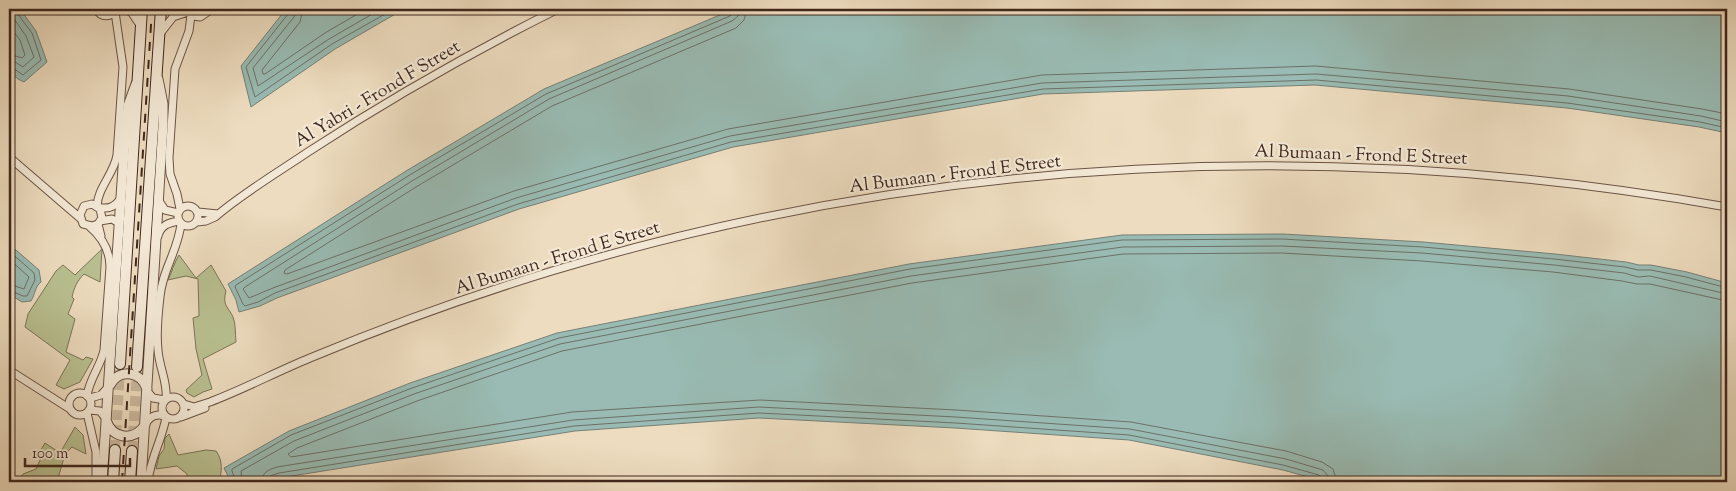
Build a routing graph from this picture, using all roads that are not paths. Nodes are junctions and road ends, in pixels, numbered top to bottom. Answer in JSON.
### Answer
{"nodes":[{"id":1,"x":96,"y":9,"type":"edge"},
{"id":2,"x":126,"y":9,"type":"edge"},
{"id":3,"x":142,"y":9,"type":"edge"},
{"id":4,"x":161,"y":9,"type":"edge"},
{"id":5,"x":558,"y":9,"type":"edge"},
{"id":6,"x":117,"y":10,"type":"edge"},
{"id":7,"x":189,"y":12,"type":"edge"},
{"id":8,"x":207,"y":12,"type":"edge"},
{"id":9,"x":104,"y":16,"type":"junction"},
{"id":10,"x":141,"y":26,"type":"junction"},
{"id":11,"x":189,"y":31,"type":"junction"},
{"id":12,"x":117,"y":33,"type":"junction"},
{"id":13,"x":159,"y":35,"type":"junction"},
{"id":14,"x":157,"y":72,"type":"junction"},
{"id":15,"x":138,"y":79,"type":"junction"},
{"id":16,"x":9,"y":157,"type":"edge"},
{"id":17,"x":176,"y":189,"type":"junction"},
{"id":18,"x":101,"y":191,"type":"junction"},
{"id":19,"x":121,"y":197,"type":"junction"},
{"id":20,"x":160,"y":201,"type":"junction"},
{"id":21,"x":62,"y":203,"type":"junction"},
{"id":22,"x":85,"y":206,"type":"junction"},
{"id":23,"x":97,"y":206,"type":"junction"},
{"id":24,"x":190,"y":206,"type":"junction"},
{"id":25,"x":1727,"y":207,"type":"edge"},
{"id":26,"x":179,"y":211,"type":"junction"},
{"id":27,"x":198,"y":212,"type":"junction"},
{"id":28,"x":218,"y":214,"type":"junction"},
{"id":29,"x":80,"y":218,"type":"junction"},
{"id":30,"x":99,"y":222,"type":"junction"},
{"id":31,"x":180,"y":222,"type":"junction"},
{"id":32,"x":197,"y":222,"type":"junction"},
{"id":33,"x":119,"y":223,"type":"junction"},
{"id":34,"x":88,"y":226,"type":"junction"},
{"id":35,"x":190,"y":227,"type":"junction"},
{"id":36,"x":102,"y":240,"type":"junction"},
{"id":37,"x":156,"y":242,"type":"junction"},
{"id":38,"x":176,"y":246,"type":"junction"},
{"id":39,"x":120,"y":364,"type":"tunnel mouth"},
{"id":40,"x":137,"y":367,"type":"tunnel mouth"},
{"id":41,"x":9,"y":370,"type":"edge"},
{"id":42,"x":92,"y":380,"type":"junction"},
{"id":43,"x":165,"y":382,"type":"junction"},
{"id":44,"x":109,"y":386,"type":"junction"},
{"id":45,"x":78,"y":392,"type":"junction"},
{"id":46,"x":148,"y":392,"type":"junction"},
{"id":47,"x":49,"y":396,"type":"junction"},
{"id":48,"x":70,"y":397,"type":"junction"},
{"id":49,"x":88,"y":397,"type":"junction"},
{"id":50,"x":176,"y":397,"type":"junction"},
{"id":51,"x":165,"y":400,"type":"junction"},
{"id":52,"x":216,"y":400,"type":"junction"},
{"id":53,"x":184,"y":404,"type":"junction"},
{"id":54,"x":70,"y":410,"type":"junction"},
{"id":55,"x":88,"y":412,"type":"junction"},
{"id":56,"x":77,"y":415,"type":"junction"},
{"id":57,"x":165,"y":417,"type":"junction"},
{"id":58,"x":178,"y":418,"type":"junction"},
{"id":59,"x":106,"y":419,"type":"junction"},
{"id":60,"x":145,"y":425,"type":"junction"},
{"id":61,"x":91,"y":432,"type":"junction"},
{"id":62,"x":162,"y":435,"type":"junction"},
{"id":63,"x":115,"y":450,"type":"tunnel mouth"},
{"id":64,"x":132,"y":451,"type":"tunnel mouth"},
{"id":65,"x":96,"y":482,"type":"edge"},
{"id":66,"x":102,"y":482,"type":"edge"},
{"id":67,"x":113,"y":482,"type":"edge"},
{"id":68,"x":130,"y":482,"type":"edge"},
{"id":69,"x":141,"y":482,"type":"edge"},
{"id":70,"x":148,"y":482,"type":"edge"}],
"edges":[{"from":1,"to":9,"type":"street"},
{"from":2,"to":10,"type":"street"},
{"from":3,"to":10,"type":"main road"},
{"from":4,"to":13,"type":"main road"},
{"from":5,"to":28,"type":"street","name":"Al Yabri - Frond F Street"},
{"from":6,"to":9,"type":"street"},
{"from":6,"to":12,"type":"street"},
{"from":7,"to":8,"type":"street"},
{"from":7,"to":11,"type":"street"},
{"from":7,"to":13,"type":"street"},
{"from":8,"to":11,"type":"street"},
{"from":9,"to":12,"type":"street"},
{"from":10,"to":15,"type":"main road"},
{"from":11,"to":17,"type":"street"},
{"from":12,"to":18,"type":"street"},
{"from":13,"to":14,"type":"main road"},
{"from":14,"to":20,"type":"street"},
{"from":14,"to":40,"type":"main road"},
{"from":15,"to":19,"type":"street"},
{"from":15,"to":39,"type":"main road"},
{"from":16,"to":21,"type":"street"},
{"from":17,"to":24,"type":"street"},
{"from":17,"to":26,"type":"street"},
{"from":18,"to":22,"type":"street"},
{"from":18,"to":23,"type":"street"},
{"from":19,"to":23,"type":"street"},
{"from":19,"to":33,"type":"street"},
{"from":20,"to":26,"type":"street"},
{"from":20,"to":37,"type":"street"},
{"from":21,"to":22,"type":"street"},
{"from":21,"to":29,"type":"street"},
{"from":22,"to":23,"type":"street"},
{"from":22,"to":29,"type":"street"},
{"from":23,"to":30,"type":"street"},
{"from":24,"to":26,"type":"street"},
{"from":24,"to":27,"type":"street"},
{"from":25,"to":52,"type":"street","name":"Al Bumaan - Frond E Street"},
{"from":26,"to":31,"type":"street"},
{"from":27,"to":28,"type":"street"},
{"from":27,"to":32,"type":"street"},
{"from":28,"to":32,"type":"street","name":"Al Yabri - Frond F Street"},
{"from":29,"to":34,"type":"street"},
{"from":30,"to":33,"type":"street"},
{"from":30,"to":34,"type":"street"},
{"from":30,"to":36,"type":"street"},
{"from":31,"to":35,"type":"street"},
{"from":31,"to":37,"type":"street"},
{"from":31,"to":38,"type":"street"},
{"from":32,"to":35,"type":"street"},
{"from":33,"to":44,"type":"street"},
{"from":34,"to":36,"type":"street"},
{"from":35,"to":38,"type":"street"},
{"from":36,"to":42,"type":"street"},
{"from":37,"to":46,"type":"street"},
{"from":38,"to":43,"type":"street"},
{"from":41,"to":47,"type":"street"},
{"from":42,"to":45,"type":"street"},
{"from":42,"to":49,"type":"street"},
{"from":43,"to":50,"type":"street"},
{"from":43,"to":51,"type":"street"},
{"from":44,"to":46,"type":"street"},
{"from":44,"to":49,"type":"street"},
{"from":44,"to":59,"type":"street"},
{"from":45,"to":48,"type":"street"},
{"from":45,"to":49,"type":"street"},
{"from":46,"to":51,"type":"street"},
{"from":46,"to":60,"type":"street"},
{"from":47,"to":48,"type":"street"},
{"from":47,"to":54,"type":"street"},
{"from":48,"to":54,"type":"street"},
{"from":49,"to":55,"type":"street"},
{"from":50,"to":51,"type":"street"},
{"from":50,"to":53,"type":"street"},
{"from":51,"to":57,"type":"street"},
{"from":52,"to":53,"type":"street","name":"Al Bumaan - Frond E Street"},
{"from":52,"to":58,"type":"street","name":"Al Bumaan - Frond E Street"},
{"from":53,"to":58,"type":"street"},
{"from":54,"to":56,"type":"street"},
{"from":55,"to":56,"type":"street"},
{"from":55,"to":59,"type":"street"},
{"from":55,"to":61,"type":"street"},
{"from":56,"to":61,"type":"street"},
{"from":57,"to":58,"type":"street"},
{"from":57,"to":60,"type":"street"},
{"from":57,"to":62,"type":"street"},
{"from":58,"to":62,"type":"street"},
{"from":59,"to":60,"type":"street"},
{"from":59,"to":66,"type":"street"},
{"from":60,"to":69,"type":"street"},
{"from":61,"to":65,"type":"street"},
{"from":62,"to":70,"type":"street"},
{"from":63,"to":67,"type":"main road"},
{"from":64,"to":68,"type":"main road"}]}
